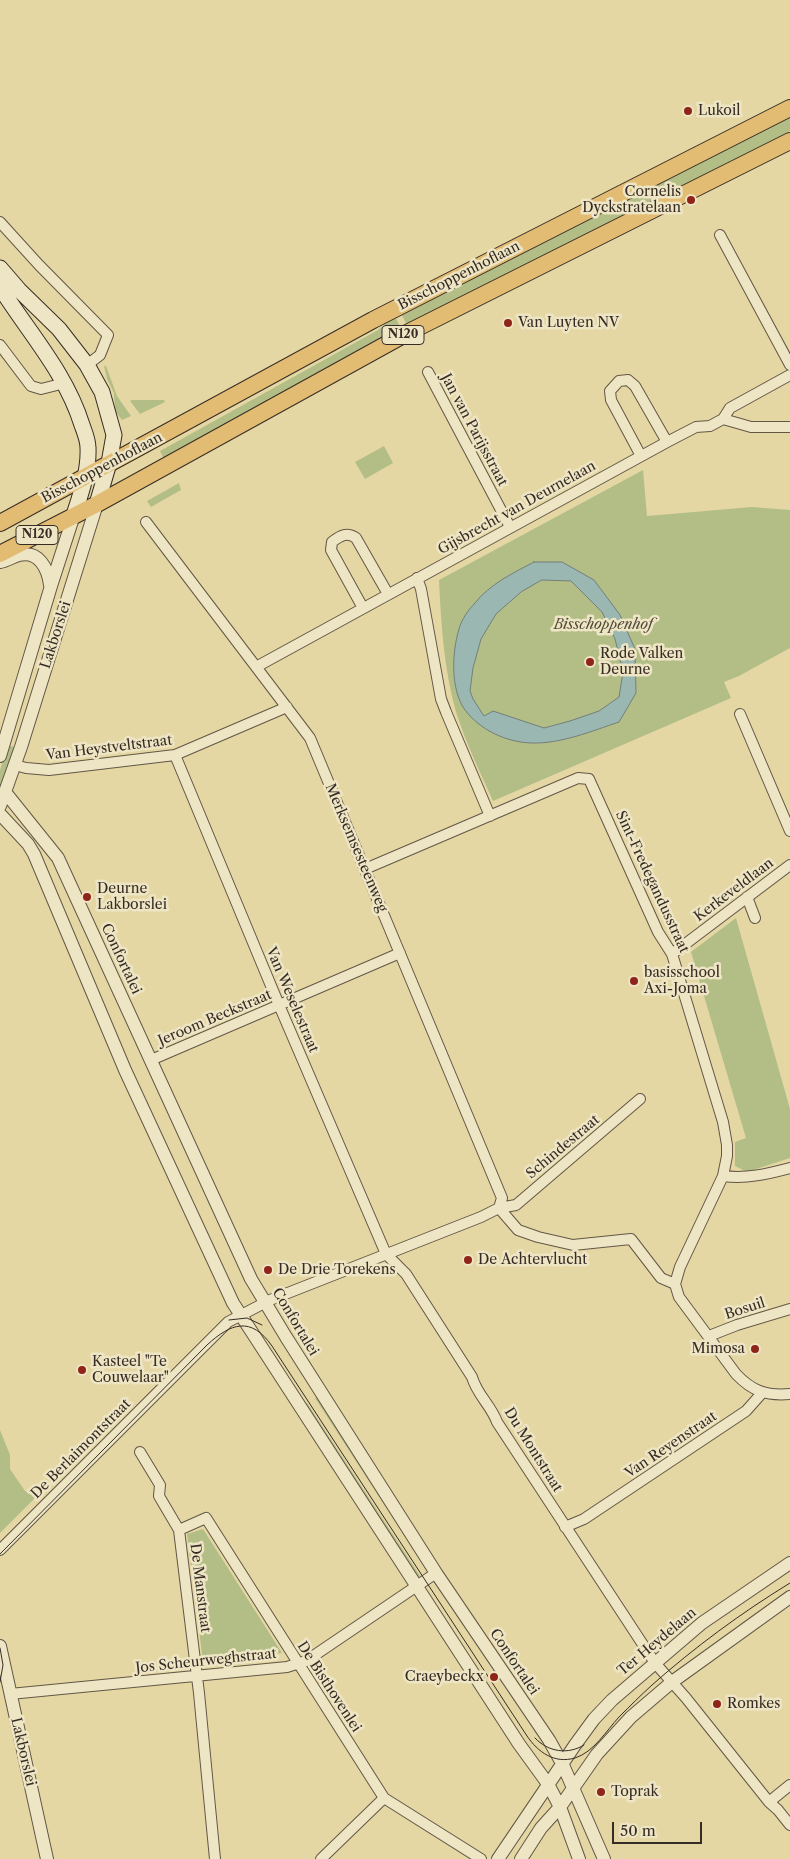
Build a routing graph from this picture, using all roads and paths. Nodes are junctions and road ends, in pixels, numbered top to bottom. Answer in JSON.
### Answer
{"nodes":[{"id":1,"x":790,"y":108,"type":"edge"},
{"id":2,"x":790,"y":141,"type":"edge"},
{"id":3,"x":0,"y":222,"type":"edge"},
{"id":4,"x":720,"y":235,"type":"dead end"},
{"id":5,"x":0,"y":268,"type":"edge"},
{"id":6,"x":0,"y":287,"type":"edge"},
{"id":7,"x":0,"y":345,"type":"edge"},
{"id":8,"x":87,"y":365,"type":"junction"},
{"id":9,"x":790,"y":365,"type":"edge"},
{"id":10,"x":428,"y":372,"type":"dead end"},
{"id":11,"x":790,"y":375,"type":"edge"},
{"id":12,"x":65,"y":383,"type":"junction"},
{"id":13,"x":724,"y":419,"type":"junction"},
{"id":14,"x":790,"y":427,"type":"edge"},
{"id":15,"x":667,"y":442,"type":"junction"},
{"id":16,"x":641,"y":456,"type":"junction"},
{"id":17,"x":110,"y":463,"type":"junction"},
{"id":18,"x":86,"y":476,"type":"junction"},
{"id":19,"x":97,"y":504,"type":"junction"},
{"id":20,"x":74,"y":516,"type":"junction"},
{"id":21,"x":146,"y":522,"type":"dead end"},
{"id":22,"x":0,"y":523,"type":"edge"},
{"id":23,"x":510,"y":527,"type":"junction"},
{"id":24,"x":0,"y":554,"type":"edge"},
{"id":25,"x":0,"y":562,"type":"edge"},
{"id":26,"x":417,"y":578,"type":"junction"},
{"id":27,"x":50,"y":586,"type":"junction"},
{"id":28,"x":388,"y":594,"type":"junction"},
{"id":29,"x":363,"y":608,"type":"junction"},
{"id":30,"x":38,"y":626,"type":"junction"},
{"id":31,"x":57,"y":633,"type":"junction"},
{"id":32,"x":256,"y":667,"type":"junction"},
{"id":33,"x":287,"y":707,"type":"junction"},
{"id":34,"x":740,"y":714,"type":"dead end"},
{"id":35,"x":175,"y":755,"type":"junction"},
{"id":36,"x":0,"y":756,"type":"edge"},
{"id":37,"x":15,"y":764,"type":"junction"},
{"id":38,"x":5,"y":792,"type":"junction"},
{"id":39,"x":0,"y":806,"type":"edge"},
{"id":40,"x":0,"y":814,"type":"edge"},
{"id":41,"x":490,"y":816,"type":"junction"},
{"id":42,"x":790,"y":831,"type":"edge"},
{"id":43,"x":46,"y":844,"type":"junction"},
{"id":44,"x":34,"y":854,"type":"junction"},
{"id":45,"x":790,"y":865,"type":"edge"},
{"id":46,"x":365,"y":869,"type":"junction"},
{"id":47,"x":747,"y":897,"type":"junction"},
{"id":48,"x":755,"y":918,"type":"dead end"},
{"id":49,"x":400,"y":954,"type":"junction"},
{"id":50,"x":672,"y":954,"type":"junction"},
{"id":51,"x":279,"y":1005,"type":"junction"},
{"id":52,"x":152,"y":1060,"type":"junction"},
{"id":53,"x":640,"y":1099,"type":"dead end"},
{"id":54,"x":790,"y":1168,"type":"edge"},
{"id":55,"x":723,"y":1176,"type":"junction"},
{"id":56,"x":499,"y":1208,"type":"junction"},
{"id":57,"x":386,"y":1254,"type":"junction"},
{"id":58,"x":675,"y":1284,"type":"junction"},
{"id":59,"x":266,"y":1303,"type":"junction"},
{"id":60,"x":790,"y":1310,"type":"edge"},
{"id":61,"x":240,"y":1316,"type":"junction"},
{"id":62,"x":709,"y":1336,"type":"junction"},
{"id":63,"x":762,"y":1393,"type":"junction"},
{"id":64,"x":790,"y":1394,"type":"edge"},
{"id":65,"x":140,"y":1452,"type":"dead end"},
{"id":66,"x":565,"y":1527,"type":"junction"},
{"id":67,"x":179,"y":1530,"type":"junction"},
{"id":68,"x":0,"y":1550,"type":"edge"},
{"id":69,"x":790,"y":1563,"type":"edge"},
{"id":70,"x":436,"y":1573,"type":"junction"},
{"id":71,"x":418,"y":1586,"type":"junction"},
{"id":72,"x":790,"y":1597,"type":"edge"},
{"id":73,"x":0,"y":1646,"type":"edge"},
{"id":74,"x":655,"y":1663,"type":"junction"},
{"id":75,"x":297,"y":1664,"type":"junction"},
{"id":76,"x":197,"y":1675,"type":"junction"},
{"id":77,"x":672,"y":1682,"type":"junction"},
{"id":78,"x":5,"y":1695,"type":"edge"},
{"id":79,"x":563,"y":1765,"type":"junction"},
{"id":80,"x":548,"y":1784,"type":"junction"},
{"id":81,"x":790,"y":1785,"type":"edge"},
{"id":82,"x":574,"y":1788,"type":"junction"},
{"id":83,"x":384,"y":1798,"type":"junction"},
{"id":84,"x":769,"y":1802,"type":"junction"},
{"id":85,"x":560,"y":1807,"type":"junction"},
{"id":86,"x":790,"y":1825,"type":"edge"},
{"id":87,"x":47,"y":1859,"type":"edge"},
{"id":88,"x":215,"y":1859,"type":"edge"},
{"id":89,"x":321,"y":1859,"type":"edge"},
{"id":90,"x":481,"y":1859,"type":"edge"},
{"id":91,"x":498,"y":1859,"type":"edge"},
{"id":92,"x":521,"y":1859,"type":"edge"},
{"id":93,"x":579,"y":1859,"type":"edge"},
{"id":94,"x":604,"y":1859,"type":"edge"}],
"edges":[{"from":1,"to":17,"type":"main road","name":"Bisschoppenhoflaan","number":"N120"},
{"from":2,"to":19,"type":"main road","name":"Bisschoppenhoflaan","number":"N120"},
{"from":3,"to":8,"type":"street"},
{"from":4,"to":9,"type":"street"},
{"from":5,"to":8,"type":"main road"},
{"from":6,"to":12,"type":"main road"},
{"from":7,"to":12,"type":"street"},
{"from":8,"to":17,"type":"main road"},
{"from":10,"to":23,"type":"street","name":"Jan van Parijsstraat"},
{"from":11,"to":13,"type":"street","name":"Gijsbrecht van Deurnelaan"},
{"from":12,"to":18,"type":"main road"},
{"from":13,"to":14,"type":"street"},
{"from":13,"to":15,"type":"street","name":"Gijsbrecht van Deurnelaan"},
{"from":15,"to":16,"type":"street","name":"Gijsbrecht van Deurnelaan"},
{"from":15,"to":16,"type":"street"},
{"from":16,"to":23,"type":"street","name":"Gijsbrecht van Deurnelaan"},
{"from":17,"to":18,"type":"main road","name":"Bisschoppenhoflaan","number":"N120"},
{"from":17,"to":19,"type":"main road","name":"Lakborslei"},
{"from":18,"to":20,"type":"main road"},
{"from":18,"to":22,"type":"main road","name":"Bisschoppenhoflaan","number":"N120"},
{"from":19,"to":20,"type":"main road","name":"Bisschoppenhoflaan","number":"N120"},
{"from":19,"to":31,"type":"street","name":"Lakborslei"},
{"from":20,"to":24,"type":"main road","name":"Bisschoppenhoflaan","number":"N120"},
{"from":20,"to":27,"type":"street","name":"Lakborslei"},
{"from":21,"to":32,"type":"street","name":"Merksemsesteenweg"},
{"from":23,"to":26,"type":"street","name":"Gijsbrecht van Deurnelaan"},
{"from":25,"to":27,"type":"street","name":"Lakborslei"},
{"from":26,"to":28,"type":"street","name":"Gijsbrecht van Deurnelaan"},
{"from":26,"to":41,"type":"street"},
{"from":27,"to":30,"type":"street","name":"Lakborslei"},
{"from":28,"to":29,"type":"street","name":"Gijsbrecht van Deurnelaan"},
{"from":28,"to":29,"type":"street"},
{"from":29,"to":32,"type":"street","name":"Gijsbrecht van Deurnelaan"},
{"from":30,"to":31,"type":"street"},
{"from":30,"to":36,"type":"street","name":"Lakborslei"},
{"from":31,"to":37,"type":"street","name":"Lakborslei"},
{"from":32,"to":33,"type":"street","name":"Merksemsesteenweg"},
{"from":33,"to":35,"type":"street","name":"Van Heystveltstraat"},
{"from":33,"to":46,"type":"street","name":"Merksemsesteenweg"},
{"from":34,"to":42,"type":"street"},
{"from":35,"to":37,"type":"street","name":"Van Heystveltstraat"},
{"from":35,"to":51,"type":"street","name":"Van Weselestraat"},
{"from":37,"to":38,"type":"street","name":"Lakborslei"},
{"from":38,"to":39,"type":"street","name":"Lakborslei"},
{"from":38,"to":43,"type":"street","name":"Confortalei"},
{"from":40,"to":44,"type":"street"},
{"from":41,"to":46,"type":"street","name":"Sint-Fredegandusstraat"},
{"from":41,"to":50,"type":"street","name":"Sint-Fredegandusstraat"},
{"from":43,"to":44,"type":"street"},
{"from":43,"to":52,"type":"street","name":"Confortalei"},
{"from":44,"to":61,"type":"street"},
{"from":45,"to":47,"type":"street","name":"Kerkeveldlaan"},
{"from":46,"to":49,"type":"street","name":"Merksemsesteenweg"},
{"from":47,"to":48,"type":"street"},
{"from":47,"to":50,"type":"street","name":"Kerkeveldlaan"},
{"from":49,"to":51,"type":"street","name":"Jeroom Beckstraat"},
{"from":49,"to":56,"type":"street","name":"Merksemsesteenweg"},
{"from":50,"to":55,"type":"street","name":"Sint-Fredegandusstraat"},
{"from":51,"to":52,"type":"street","name":"Jeroom Beckstraat"},
{"from":51,"to":57,"type":"street","name":"Van Weselestraat"},
{"from":52,"to":59,"type":"street","name":"Confortalei"},
{"from":53,"to":56,"type":"street","name":"Schindestraat"},
{"from":54,"to":55,"type":"street"},
{"from":55,"to":58,"type":"street","name":"Sint-Fredegandusstraat"},
{"from":56,"to":57,"type":"street","name":"De Berlaimontstraat"},
{"from":56,"to":58,"type":"street"},
{"from":57,"to":59,"type":"street","name":"De Berlaimontstraat"},
{"from":57,"to":66,"type":"street","name":"Du Montstraat"},
{"from":58,"to":62,"type":"street"},
{"from":59,"to":61,"type":"street","name":"De Berlaimontstraat"},
{"from":59,"to":70,"type":"street","name":"Confortalei"},
{"from":60,"to":62,"type":"street","name":"Bosuil"},
{"from":61,"to":68,"type":"street","name":"De Berlaimontstraat"},
{"from":61,"to":71,"type":"street"},
{"from":62,"to":63,"type":"street"},
{"from":63,"to":64,"type":"street"},
{"from":63,"to":66,"type":"street","name":"Van Reyenstraat"},
{"from":65,"to":67,"type":"street","name":"De Manstraat"},
{"from":66,"to":74,"type":"street","name":"Du Montstraat"},
{"from":67,"to":75,"type":"street","name":"De Bisthovenlei"},
{"from":67,"to":76,"type":"street","name":"De Manstraat"},
{"from":69,"to":74,"type":"street","name":"Ter Heydelaan"},
{"from":70,"to":71,"type":"street","name":"Jos Scheurweghstraat"},
{"from":70,"to":79,"type":"street","name":"Confortalei"},
{"from":71,"to":75,"type":"street","name":"Jos Scheurweghstraat"},
{"from":71,"to":80,"type":"street"},
{"from":72,"to":77,"type":"street"},
{"from":73,"to":78,"type":"street","name":"Lakborslei"},
{"from":74,"to":77,"type":"street","name":"Du Montstraat"},
{"from":74,"to":79,"type":"street","name":"Ter Heydelaan"},
{"from":75,"to":76,"type":"street","name":"Jos Scheurweghstraat"},
{"from":75,"to":83,"type":"street","name":"De Bisthovenlei"},
{"from":76,"to":78,"type":"street","name":"Jos Scheurweghstraat"},
{"from":76,"to":88,"type":"street","name":"De Manstraat"},
{"from":77,"to":82,"type":"street"},
{"from":77,"to":84,"type":"street","name":"Du Montstraat"},
{"from":78,"to":87,"type":"street","name":"Lakborslei"},
{"from":79,"to":80,"type":"street","name":"Ter Heydelaan"},
{"from":79,"to":82,"type":"street"},
{"from":80,"to":85,"type":"street"},
{"from":80,"to":91,"type":"street","name":"Ter Heydelaan"},
{"from":81,"to":84,"type":"street"},
{"from":82,"to":85,"type":"street"},
{"from":82,"to":94,"type":"street"},
{"from":83,"to":89,"type":"street"},
{"from":83,"to":90,"type":"street","name":"De Bisthovenlei"},
{"from":84,"to":86,"type":"street","name":"Du Montstraat"},
{"from":85,"to":92,"type":"street"},
{"from":85,"to":93,"type":"street"}]}
